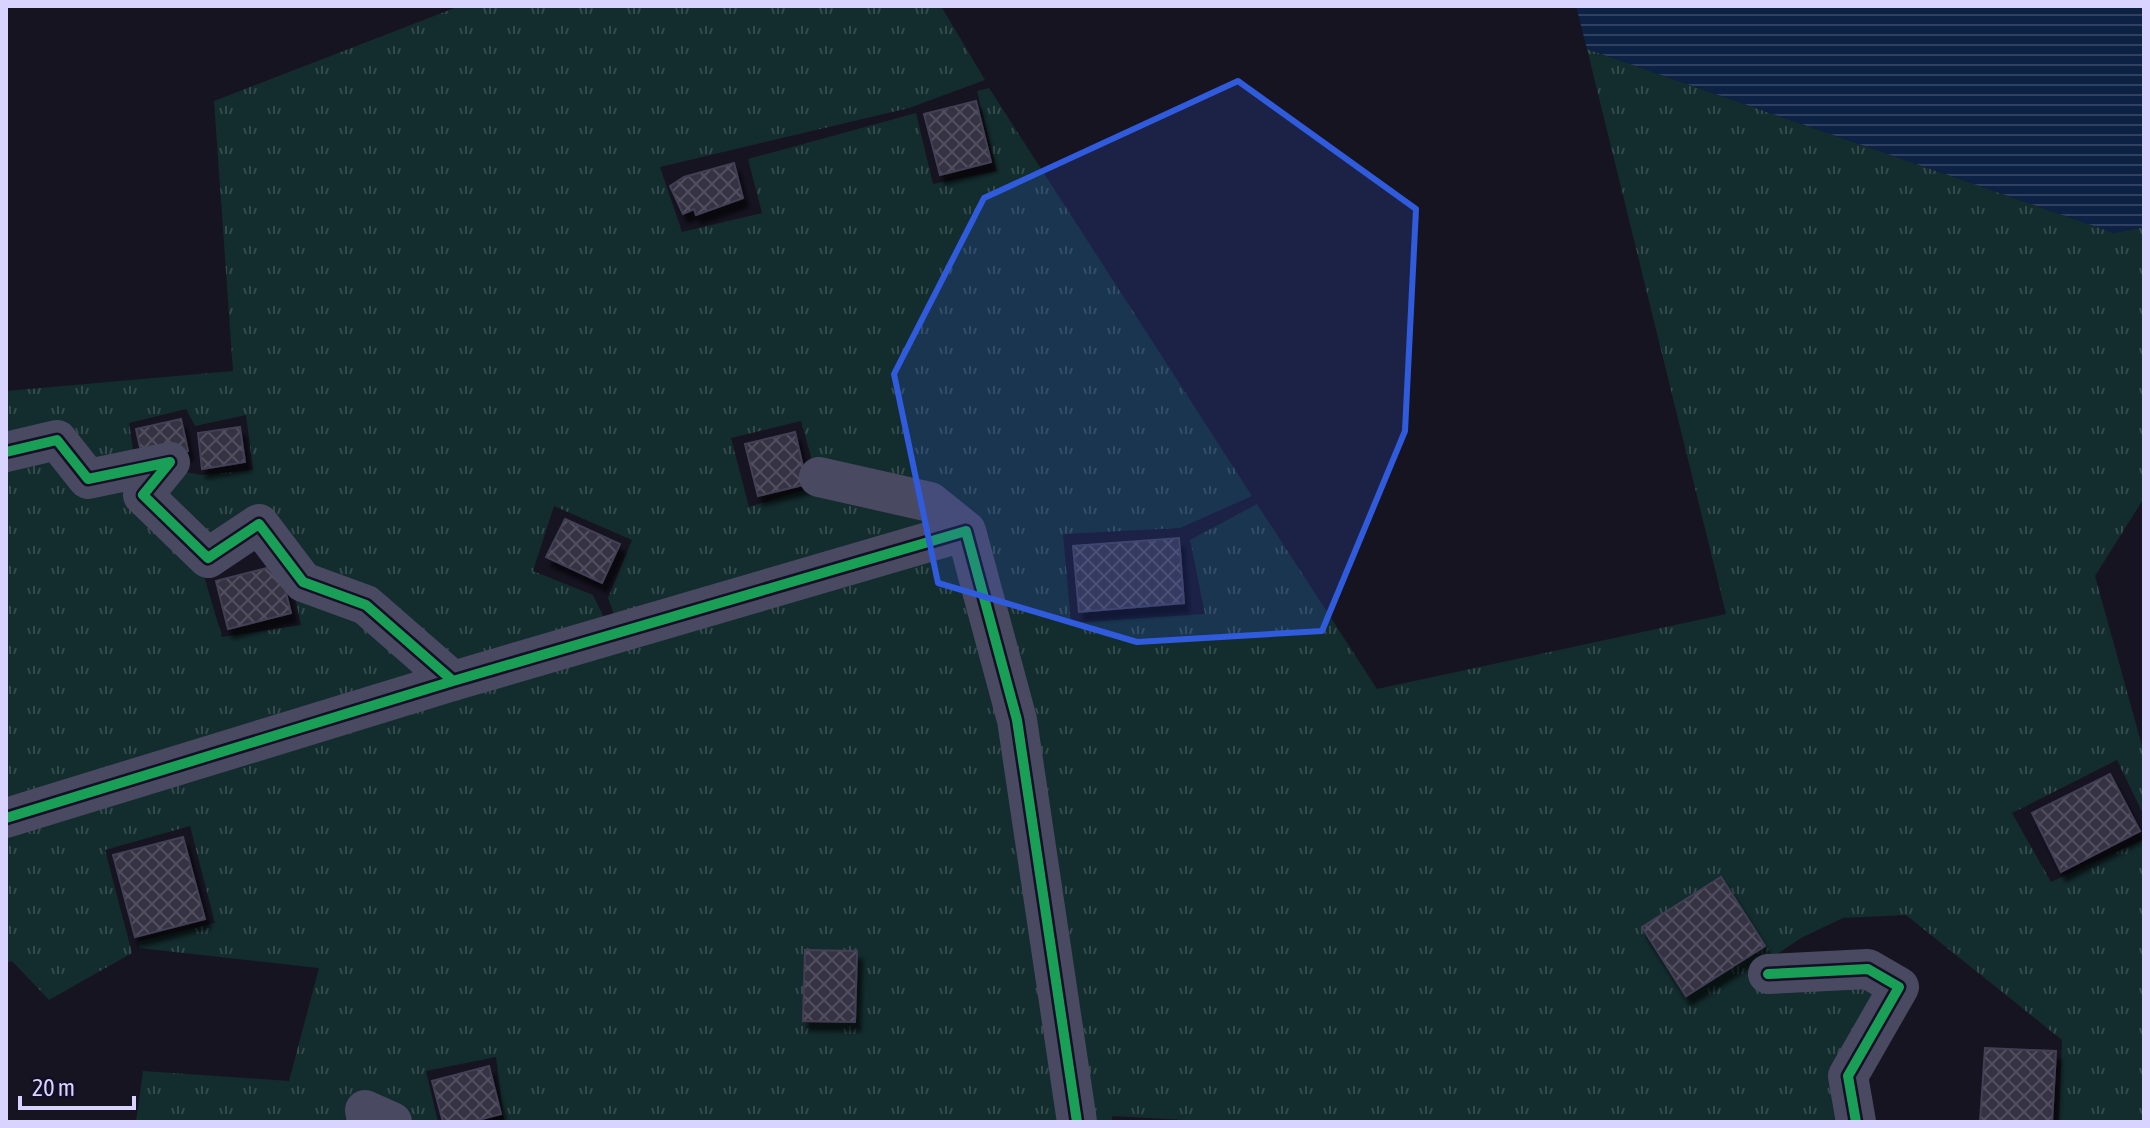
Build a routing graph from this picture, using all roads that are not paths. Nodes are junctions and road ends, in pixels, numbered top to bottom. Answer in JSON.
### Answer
{"nodes":[{"id":1,"x":6,"y":452,"type":"edge"},
{"id":2,"x":819,"y":477,"type":"dead end"},
{"id":3,"x":966,"y":531,"type":"junction"},
{"id":4,"x":453,"y":681,"type":"junction"},
{"id":5,"x":6,"y":818,"type":"edge"},
{"id":6,"x":1768,"y":974,"type":"dead end"},
{"id":7,"x":367,"y":1122,"type":"edge"},
{"id":8,"x":392,"y":1122,"type":"edge"},
{"id":9,"x":1077,"y":1122,"type":"edge"},
{"id":10,"x":1856,"y":1122,"type":"edge"}],
"edges":[{"from":1,"to":4,"type":"street"},
{"from":2,"to":3,"type":"street"},
{"from":3,"to":4,"type":"street"},
{"from":3,"to":9,"type":"street"},
{"from":4,"to":5,"type":"street"},
{"from":6,"to":10,"type":"street"},
{"from":7,"to":8,"type":"street"}]}
